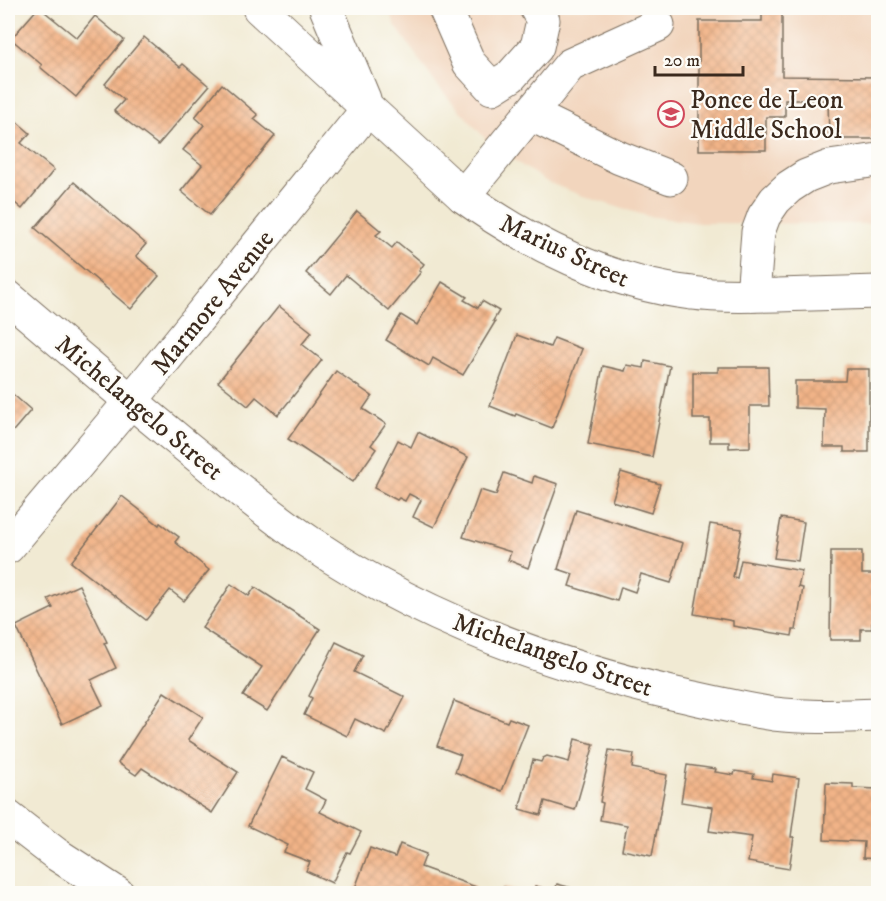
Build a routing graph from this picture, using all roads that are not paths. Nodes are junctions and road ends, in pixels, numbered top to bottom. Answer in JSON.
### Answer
{"nodes":[{"id":1,"x":259,"y":8,"type":"edge"},
{"id":2,"x":326,"y":8,"type":"edge"},
{"id":3,"x":445,"y":8,"type":"edge"},
{"id":4,"x":536,"y":8,"type":"edge"},
{"id":5,"x":658,"y":25,"type":"dead end"},
{"id":6,"x":368,"y":109,"type":"junction"},
{"id":7,"x":530,"y":114,"type":"junction"},
{"id":8,"x":879,"y":160,"type":"edge"},
{"id":9,"x":670,"y":178,"type":"dead end"},
{"id":10,"x":464,"y":196,"type":"junction"},
{"id":11,"x":879,"y":292,"type":"edge"},
{"id":12,"x":753,"y":295,"type":"junction"},
{"id":13,"x":8,"y":297,"type":"edge"},
{"id":14,"x":131,"y":401,"type":"junction"},
{"id":15,"x":8,"y":547,"type":"edge"},
{"id":16,"x":879,"y":715,"type":"edge"},
{"id":17,"x":8,"y":817,"type":"edge"},
{"id":18,"x":118,"y":894,"type":"edge"}],
"edges":[{"from":1,"to":6,"type":"street","name":"Marius Street"},
{"from":2,"to":6,"type":"street"},
{"from":3,"to":4,"type":"street"},
{"from":5,"to":7,"type":"street"},
{"from":6,"to":10,"type":"street","name":"Marius Street"},
{"from":6,"to":14,"type":"street","name":"Marmore Avenue"},
{"from":7,"to":9,"type":"street"},
{"from":7,"to":10,"type":"street"},
{"from":8,"to":12,"type":"street"},
{"from":10,"to":12,"type":"street","name":"Marius Street"},
{"from":11,"to":12,"type":"street","name":"Marius Street"},
{"from":13,"to":14,"type":"street","name":"Michelangelo Street"},
{"from":14,"to":15,"type":"street","name":"Marmore Avenue"},
{"from":14,"to":16,"type":"street","name":"Michelangelo Street"},
{"from":17,"to":18,"type":"street"}]}
